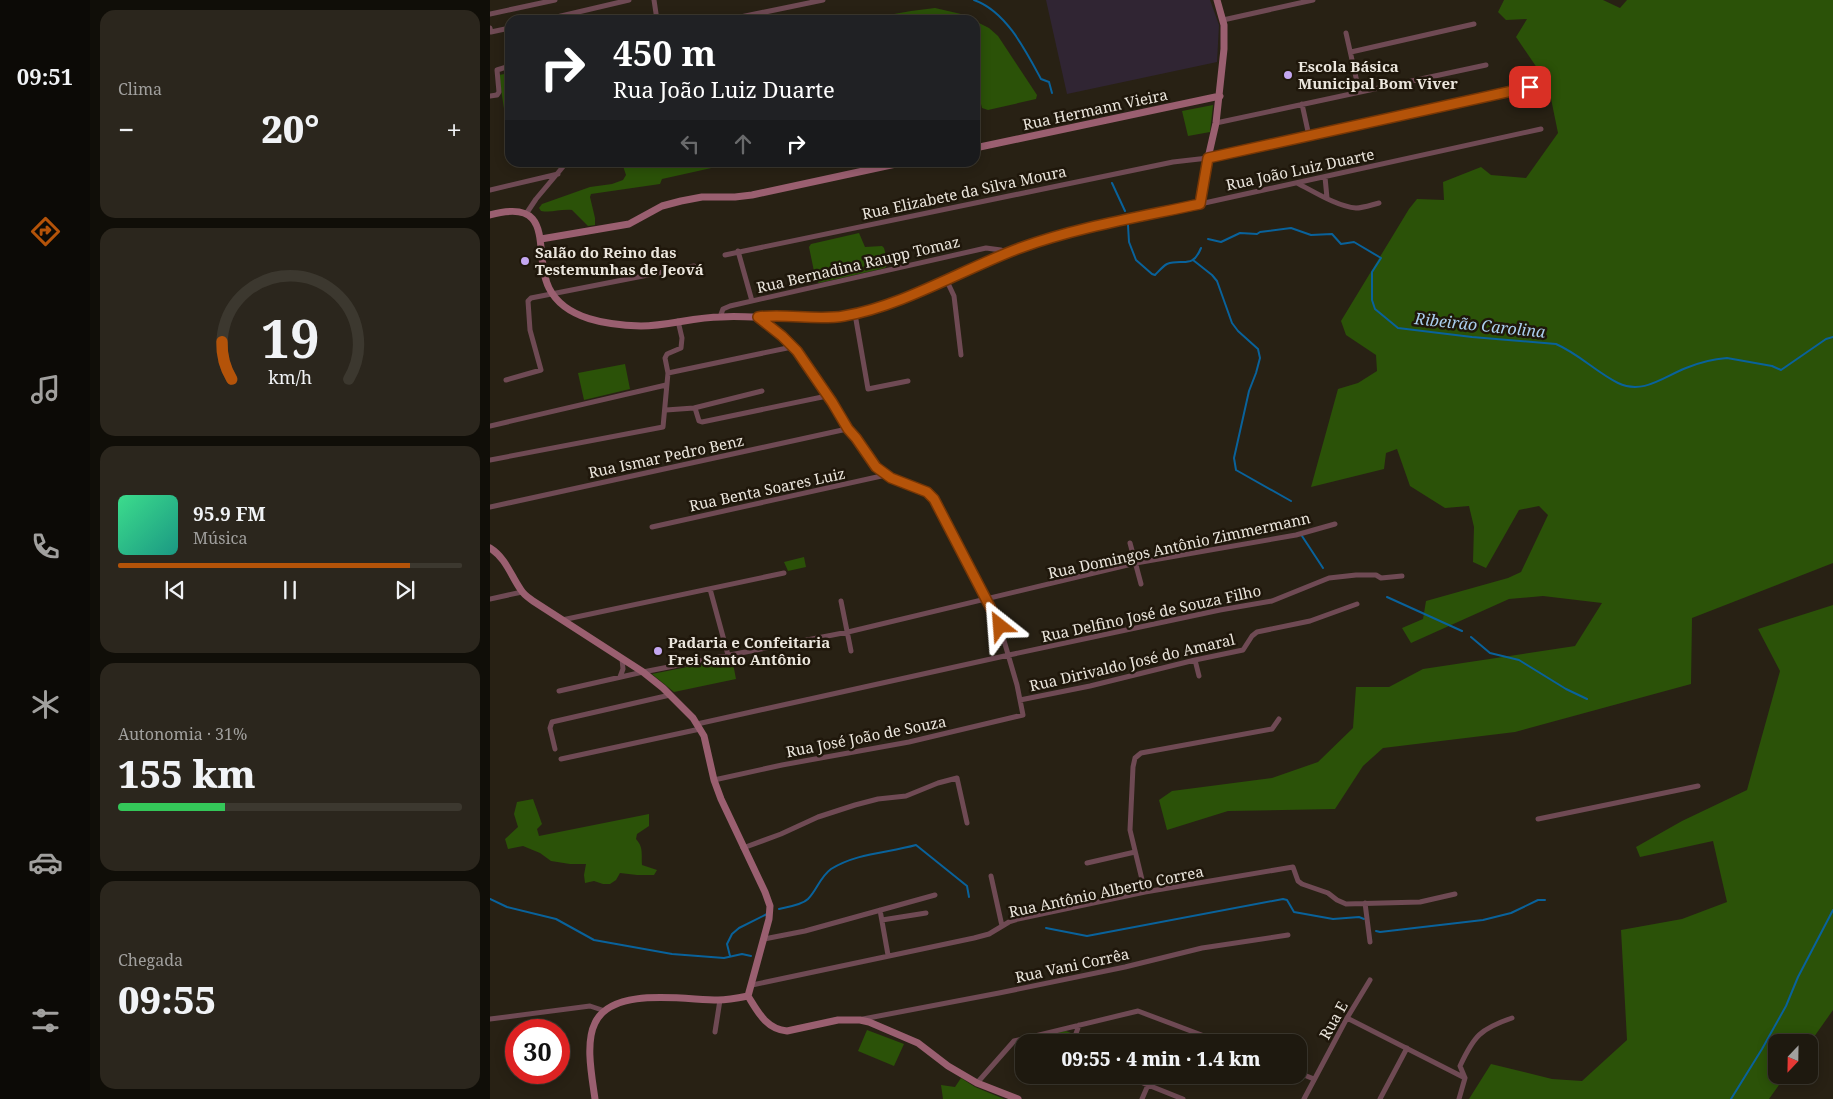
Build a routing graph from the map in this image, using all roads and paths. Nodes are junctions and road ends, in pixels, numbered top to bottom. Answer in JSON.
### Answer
{"nodes":[{"id":1,"x":555,"y":0,"type":"edge"},
{"id":2,"x":629,"y":0,"type":"edge"},
{"id":3,"x":654,"y":0,"type":"edge"},
{"id":4,"x":823,"y":0,"type":"edge"},
{"id":5,"x":1217,"y":0,"type":"edge"},
{"id":6,"x":1313,"y":0,"type":"edge"},
{"id":7,"x":490,"y":14,"type":"edge"},
{"id":8,"x":565,"y":15,"type":"edge"},
{"id":9,"x":656,"y":15,"type":"edge"},
{"id":10,"x":750,"y":15,"type":"edge"},
{"id":11,"x":1223,"y":20,"type":"junction"},
{"id":12,"x":1474,"y":24,"type":"dead end"},
{"id":13,"x":505,"y":28,"type":"edge"},
{"id":14,"x":490,"y":30,"type":"edge"},
{"id":15,"x":1346,"y":33,"type":"dead end"},
{"id":16,"x":1350,"y":52,"type":"junction"},
{"id":17,"x":1486,"y":65,"type":"dead end"},
{"id":18,"x":505,"y":67,"type":"edge"},
{"id":19,"x":1530,"y":87,"type":"dead end"},
{"id":20,"x":1359,"y":91,"type":"junction"},
{"id":21,"x":490,"y":96,"type":"edge"},
{"id":22,"x":1220,"y":96,"type":"junction"},
{"id":23,"x":1302,"y":104,"type":"junction"},
{"id":24,"x":1216,"y":124,"type":"junction"},
{"id":25,"x":1541,"y":130,"type":"dead end"},
{"id":26,"x":1309,"y":136,"type":"junction"},
{"id":27,"x":980,"y":147,"type":"edge"},
{"id":28,"x":1208,"y":158,"type":"junction"},
{"id":29,"x":563,"y":167,"type":"edge"},
{"id":30,"x":882,"y":167,"type":"edge"},
{"id":31,"x":558,"y":174,"type":"junction"},
{"id":32,"x":1325,"y":177,"type":"junction"},
{"id":33,"x":1297,"y":183,"type":"junction"},
{"id":34,"x":490,"y":190,"type":"edge"},
{"id":35,"x":1327,"y":198,"type":"junction"},
{"id":36,"x":1379,"y":203,"type":"dead end"},
{"id":37,"x":1200,"y":204,"type":"junction"},
{"id":38,"x":526,"y":214,"type":"junction"},
{"id":39,"x":490,"y":215,"type":"edge"},
{"id":40,"x":541,"y":239,"type":"junction"},
{"id":41,"x":738,"y":251,"type":"junction"},
{"id":42,"x":1008,"y":253,"type":"junction"},
{"id":43,"x":726,"y":255,"type":"dead end"},
{"id":44,"x":694,"y":266,"type":"dead end"},
{"id":45,"x":946,"y":279,"type":"junction"},
{"id":46,"x":553,"y":294,"type":"junction"},
{"id":47,"x":752,"y":300,"type":"junction"},
{"id":48,"x":854,"y":314,"type":"junction"},
{"id":49,"x":720,"y":316,"type":"junction"},
{"id":50,"x":758,"y":317,"type":"junction"},
{"id":51,"x":678,"y":321,"type":"junction"},
{"id":52,"x":792,"y":347,"type":"junction"},
{"id":53,"x":960,"y":355,"type":"dead end"},
{"id":54,"x":668,"y":373,"type":"junction"},
{"id":55,"x":506,"y":380,"type":"dead end"},
{"id":56,"x":908,"y":381,"type":"dead end"},
{"id":57,"x":666,"y":385,"type":"junction"},
{"id":58,"x":762,"y":391,"type":"dead end"},
{"id":59,"x":828,"y":396,"type":"junction"},
{"id":60,"x":695,"y":408,"type":"junction"},
{"id":61,"x":666,"y":410,"type":"junction"},
{"id":62,"x":490,"y":426,"type":"edge"},
{"id":63,"x":848,"y":429,"type":"junction"},
{"id":64,"x":490,"y":460,"type":"edge"},
{"id":65,"x":886,"y":475,"type":"junction"},
{"id":66,"x":490,"y":507,"type":"edge"},
{"id":67,"x":1335,"y":524,"type":"dead end"},
{"id":68,"x":652,"y":527,"type":"dead end"},
{"id":69,"x":1130,"y":543,"type":"dead end"},
{"id":70,"x":490,"y":548,"type":"edge"},
{"id":71,"x":1136,"y":563,"type":"junction"},
{"id":72,"x":784,"y":573,"type":"dead end"},
{"id":73,"x":1402,"y":576,"type":"dead end"},
{"id":74,"x":1141,"y":584,"type":"dead end"},
{"id":75,"x":710,"y":589,"type":"junction"},
{"id":76,"x":522,"y":592,"type":"junction"},
{"id":77,"x":490,"y":599,"type":"edge"},
{"id":78,"x":986,"y":599,"type":"junction"},
{"id":79,"x":841,"y":601,"type":"dead end"},
{"id":80,"x":1357,"y":604,"type":"dead end"},
{"id":81,"x":562,"y":620,"type":"junction"},
{"id":82,"x":848,"y":632,"type":"junction"},
{"id":83,"x":851,"y":651,"type":"dead end"},
{"id":84,"x":728,"y":655,"type":"junction"},
{"id":85,"x":1009,"y":655,"type":"junction"},
{"id":86,"x":622,"y":658,"type":"junction"},
{"id":87,"x":1195,"y":660,"type":"junction"},
{"id":88,"x":643,"y":672,"type":"junction"},
{"id":89,"x":1199,"y":676,"type":"dead end"},
{"id":90,"x":620,"y":677,"type":"junction"},
{"id":91,"x":558,"y":691,"type":"dead end"},
{"id":92,"x":670,"y":695,"type":"junction"},
{"id":93,"x":1020,"y":700,"type":"junction"},
{"id":94,"x":1279,"y":720,"type":"dead end"},
{"id":95,"x":699,"y":726,"type":"junction"},
{"id":96,"x":555,"y":749,"type":"dead end"},
{"id":97,"x":561,"y":759,"type":"dead end"},
{"id":98,"x":714,"y":780,"type":"junction"},
{"id":99,"x":1698,"y":786,"type":"dead end"},
{"id":100,"x":1538,"y":819,"type":"dead end"},
{"id":101,"x":967,"y":823,"type":"dead end"},
{"id":102,"x":743,"y":848,"type":"junction"},
{"id":103,"x":1135,"y":852,"type":"junction"},
{"id":104,"x":1087,"y":862,"type":"dead end"},
{"id":105,"x":991,"y":876,"type":"dead end"},
{"id":106,"x":1145,"y":892,"type":"junction"},
{"id":107,"x":1455,"y":894,"type":"dead end"},
{"id":108,"x":935,"y":895,"type":"dead end"},
{"id":109,"x":1365,"y":903,"type":"junction"},
{"id":110,"x":880,"y":910,"type":"junction"},
{"id":111,"x":926,"y":913,"type":"dead end"},
{"id":112,"x":882,"y":920,"type":"junction"},
{"id":113,"x":1002,"y":926,"type":"junction"},
{"id":114,"x":1288,"y":935,"type":"dead end"},
{"id":115,"x":764,"y":939,"type":"junction"},
{"id":116,"x":1370,"y":942,"type":"dead end"},
{"id":117,"x":888,"y":955,"type":"junction"},
{"id":118,"x":1370,"y":980,"type":"dead end"},
{"id":119,"x":752,"y":985,"type":"junction"},
{"id":120,"x":748,"y":996,"type":"junction"},
{"id":121,"x":720,"y":1000,"type":"junction"},
{"id":122,"x":605,"y":1010,"type":"junction"},
{"id":123,"x":1348,"y":1018,"type":"junction"},
{"id":124,"x":1512,"y":1018,"type":"dead end"},
{"id":125,"x":490,"y":1019,"type":"edge"},
{"id":126,"x":860,"y":1020,"type":"junction"},
{"id":127,"x":1079,"y":1025,"type":"junction"},
{"id":128,"x":715,"y":1032,"type":"dead end"},
{"id":129,"x":1042,"y":1034,"type":"edge"},
{"id":130,"x":1076,"y":1034,"type":"edge"},
{"id":131,"x":1198,"y":1034,"type":"edge"},
{"id":132,"x":1015,"y":1041,"type":"edge"},
{"id":133,"x":1407,"y":1048,"type":"junction"},
{"id":134,"x":1307,"y":1076,"type":"edge"},
{"id":135,"x":1465,"y":1078,"type":"junction"},
{"id":136,"x":1314,"y":1079,"type":"junction"},
{"id":137,"x":977,"y":1083,"type":"junction"},
{"id":138,"x":1148,"y":1085,"type":"joint"},
{"id":139,"x":595,"y":1099,"type":"edge"},
{"id":140,"x":1018,"y":1099,"type":"edge"},
{"id":141,"x":1142,"y":1099,"type":"edge"},
{"id":142,"x":1183,"y":1099,"type":"edge"},
{"id":143,"x":1304,"y":1099,"type":"edge"},
{"id":144,"x":1380,"y":1099,"type":"edge"},
{"id":145,"x":1460,"y":1099,"type":"edge"}],
"edges":[{"from":1,"to":7,"type":"street"},
{"from":2,"to":8,"type":"street"},
{"from":3,"to":9,"type":"street"},
{"from":4,"to":10,"type":"street"},
{"from":5,"to":11,"type":"street"},
{"from":6,"to":11,"type":"street"},
{"from":11,"to":22,"type":"street"},
{"from":12,"to":16,"type":"street"},
{"from":13,"to":14,"type":"street"},
{"from":15,"to":16,"type":"street"},
{"from":16,"to":20,"type":"street"},
{"from":17,"to":20,"type":"street"},
{"from":18,"to":21,"type":"street"},
{"from":19,"to":26,"type":"street","name":"Rua Elizabete da Silva Moura"},
{"from":20,"to":23,"type":"street"},
{"from":22,"to":24,"type":"street"},
{"from":22,"to":27,"type":"street","name":"Rua Hermann Vieira"},
{"from":23,"to":24,"type":"street"},
{"from":23,"to":26,"type":"street"},
{"from":24,"to":28,"type":"street"},
{"from":25,"to":32,"type":"street","name":"Rua João Luiz Duarte"},
{"from":26,"to":28,"type":"street","name":"Rua Elizabete da Silva Moura"},
{"from":28,"to":37,"type":"street"},
{"from":28,"to":41,"type":"street","name":"Rua Elizabete da Silva Moura"},
{"from":29,"to":31,"type":"street"},
{"from":30,"to":40,"type":"street"},
{"from":31,"to":34,"type":"street"},
{"from":31,"to":38,"type":"street"},
{"from":32,"to":33,"type":"street","name":"Rua João Luiz Duarte"},
{"from":32,"to":35,"type":"street"},
{"from":33,"to":35,"type":"street"},
{"from":33,"to":37,"type":"street","name":"Rua João Luiz Duarte"},
{"from":35,"to":36,"type":"street"},
{"from":37,"to":42,"type":"street","name":"Rua João Luiz Duarte"},
{"from":38,"to":39,"type":"street"},
{"from":38,"to":40,"type":"street","name":"Rua João Luiz Duarte"},
{"from":40,"to":46,"type":"street","name":"Rua João Luiz Duarte"},
{"from":41,"to":43,"type":"street","name":"Rua Elizabete da Silva Moura"},
{"from":41,"to":47,"type":"street"},
{"from":42,"to":45,"type":"street","name":"Rua João Luiz Duarte"},
{"from":42,"to":47,"type":"street","name":"Rua Bernadina Raupp Tomaz"},
{"from":44,"to":46,"type":"street"},
{"from":45,"to":48,"type":"street","name":"Rua João Luiz Duarte"},
{"from":45,"to":53,"type":"street"},
{"from":46,"to":51,"type":"street","name":"Rua João Luiz Duarte"},
{"from":46,"to":55,"type":"street"},
{"from":47,"to":49,"type":"street","name":"Rua Bernadina Raupp Tomaz"},
{"from":48,"to":50,"type":"street","name":"Rua João Luiz Duarte"},
{"from":48,"to":56,"type":"street"},
{"from":49,"to":50,"type":"street","name":"Rua João Luiz Duarte"},
{"from":49,"to":51,"type":"street","name":"Rua João Luiz Duarte"},
{"from":50,"to":52,"type":"street"},
{"from":51,"to":54,"type":"street"},
{"from":52,"to":54,"type":"street"},
{"from":52,"to":59,"type":"street"},
{"from":54,"to":57,"type":"street"},
{"from":57,"to":61,"type":"street"},
{"from":57,"to":62,"type":"street"},
{"from":58,"to":60,"type":"street"},
{"from":59,"to":60,"type":"street"},
{"from":59,"to":63,"type":"street"},
{"from":60,"to":61,"type":"street"},
{"from":61,"to":64,"type":"street"},
{"from":63,"to":65,"type":"street"},
{"from":63,"to":66,"type":"street","name":"Rua Ismar Pedro Benz"},
{"from":65,"to":68,"type":"street","name":"Rua Benta Soares Luiz"},
{"from":65,"to":78,"type":"street"},
{"from":67,"to":71,"type":"street","name":"Rua Domingos Antônio Zimmermann"},
{"from":69,"to":71,"type":"street"},
{"from":70,"to":76,"type":"street"},
{"from":71,"to":74,"type":"street"},
{"from":71,"to":78,"type":"street","name":"Rua Domingos Antônio Zimmermann"},
{"from":72,"to":75,"type":"street"},
{"from":73,"to":85,"type":"street","name":"Rua Delfino José de Souza Filho"},
{"from":75,"to":81,"type":"street"},
{"from":75,"to":84,"type":"street"},
{"from":76,"to":77,"type":"street"},
{"from":76,"to":81,"type":"street"},
{"from":78,"to":82,"type":"street","name":"Rua Domingos Antônio Zimmermann"},
{"from":78,"to":85,"type":"street"},
{"from":79,"to":82,"type":"street"},
{"from":80,"to":87,"type":"street","name":"Rua Dirivaldo José do Amaral"},
{"from":81,"to":86,"type":"street"},
{"from":82,"to":83,"type":"street"},
{"from":82,"to":84,"type":"street","name":"Rua Domingos Antônio Zimmermann"},
{"from":84,"to":88,"type":"street","name":"Rua Domingos Antônio Zimmermann"},
{"from":85,"to":93,"type":"street"},
{"from":85,"to":95,"type":"street","name":"Rua Delfino José de Souza Filho"},
{"from":86,"to":88,"type":"street"},
{"from":86,"to":90,"type":"street"},
{"from":87,"to":89,"type":"street"},
{"from":87,"to":93,"type":"street","name":"Rua Dirivaldo José do Amaral"},
{"from":88,"to":90,"type":"street","name":"Rua Domingos Antônio Zimmermann"},
{"from":88,"to":92,"type":"street"},
{"from":90,"to":91,"type":"street","name":"Rua Domingos Antônio Zimmermann"},
{"from":92,"to":95,"type":"street"},
{"from":92,"to":96,"type":"street"},
{"from":93,"to":98,"type":"street","name":"Rua José João de Souza"},
{"from":94,"to":103,"type":"street"},
{"from":95,"to":97,"type":"street","name":"Rua Delfino José de Souza Filho"},
{"from":95,"to":98,"type":"street"},
{"from":98,"to":102,"type":"street"},
{"from":99,"to":100,"type":"street"},
{"from":101,"to":102,"type":"street"},
{"from":102,"to":115,"type":"street"},
{"from":103,"to":104,"type":"street"},
{"from":103,"to":106,"type":"street"},
{"from":105,"to":113,"type":"street"},
{"from":106,"to":109,"type":"street","name":"Rua Antônio Alberto Correa"},
{"from":106,"to":113,"type":"street","name":"Rua Antônio Alberto Correa"},
{"from":107,"to":109,"type":"street","name":"Rua Antônio Alberto Correa"},
{"from":108,"to":110,"type":"street"},
{"from":109,"to":116,"type":"street"},
{"from":110,"to":112,"type":"street"},
{"from":110,"to":115,"type":"street"},
{"from":111,"to":112,"type":"street"},
{"from":112,"to":117,"type":"street"},
{"from":113,"to":117,"type":"street","name":"Rua Antônio Alberto Correa"},
{"from":114,"to":126,"type":"street","name":"Rua Vani Corrêa"},
{"from":115,"to":119,"type":"street"},
{"from":117,"to":119,"type":"street","name":"Rua Antônio Alberto Correa"},
{"from":118,"to":123,"type":"street","name":"Rua E"},
{"from":119,"to":120,"type":"street"},
{"from":120,"to":121,"type":"street"},
{"from":120,"to":126,"type":"street"},
{"from":121,"to":122,"type":"street"},
{"from":121,"to":128,"type":"street"},
{"from":122,"to":125,"type":"street"},
{"from":122,"to":139,"type":"street"},
{"from":123,"to":133,"type":"street"},
{"from":123,"to":136,"type":"street","name":"Rua E"},
{"from":124,"to":135,"type":"street"},
{"from":126,"to":137,"type":"street"},
{"from":127,"to":129,"type":"street"},
{"from":127,"to":130,"type":"street"},
{"from":127,"to":131,"type":"street"},
{"from":132,"to":137,"type":"street"},
{"from":133,"to":135,"type":"street"},
{"from":133,"to":144,"type":"street"},
{"from":134,"to":136,"type":"street"},
{"from":135,"to":145,"type":"street"},
{"from":136,"to":143,"type":"street","name":"Rua E"},
{"from":137,"to":140,"type":"street"},
{"from":138,"to":141,"type":"street"},
{"from":138,"to":142,"type":"street"}]}
